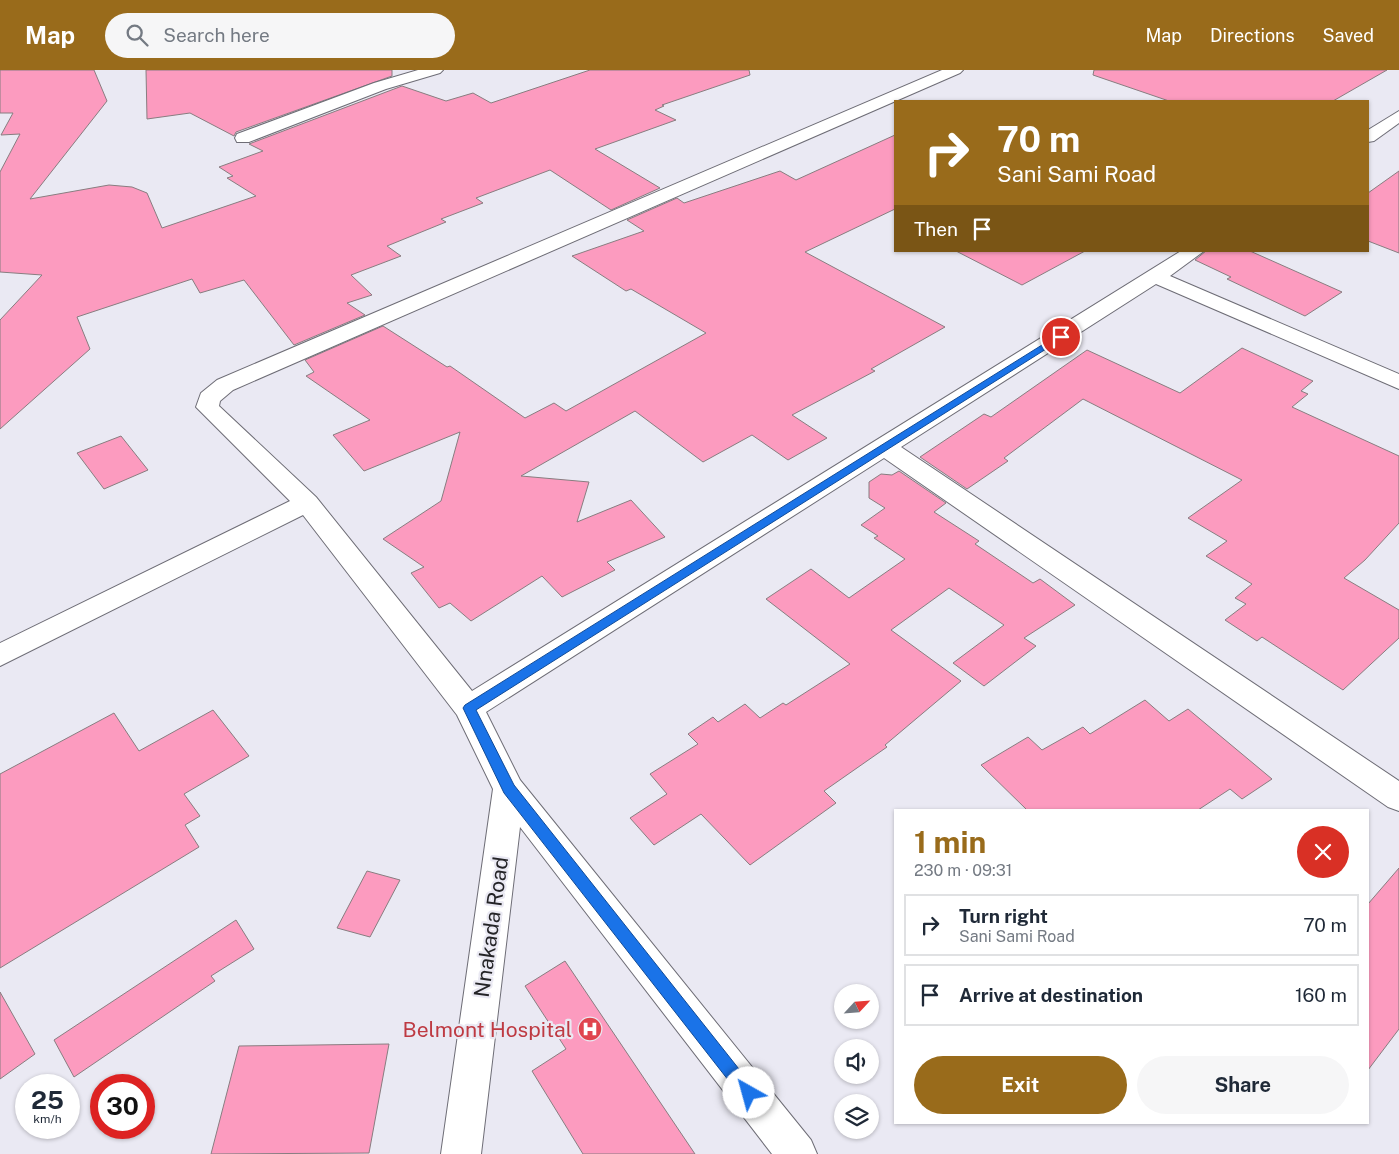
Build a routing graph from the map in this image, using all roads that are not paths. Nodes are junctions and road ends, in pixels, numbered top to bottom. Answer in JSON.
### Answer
{"nodes":[{"id":1,"x":435,"y":70,"type":"edge"},
{"id":2,"x":955,"y":70,"type":"edge"},
{"id":3,"x":1399,"y":116,"type":"edge"},
{"id":4,"x":1369,"y":136,"type":"edge"},
{"id":5,"x":243,"y":138,"type":"dead end"},
{"id":6,"x":1194,"y":252,"type":"edge"},
{"id":7,"x":1156,"y":277,"type":"junction"},
{"id":8,"x":1399,"y":382,"type":"edge"},
{"id":9,"x":885,"y":447,"type":"junction"},
{"id":10,"x":307,"y":503,"type":"junction"},
{"id":11,"x":0,"y":655,"type":"edge"},
{"id":12,"x":469,"y":708,"type":"junction"},
{"id":13,"x":509,"y":789,"type":"junction"},
{"id":14,"x":1399,"y":798,"type":"edge"},
{"id":15,"x":461,"y":1154,"type":"edge"},
{"id":16,"x":797,"y":1154,"type":"edge"}],
"edges":[{"from":1,"to":5,"type":"street"},
{"from":2,"to":10,"type":"street"},
{"from":3,"to":4,"type":"street"},
{"from":6,"to":7,"type":"street"},
{"from":7,"to":8,"type":"street"},
{"from":7,"to":9,"type":"street"},
{"from":9,"to":12,"type":"street"},
{"from":9,"to":14,"type":"street"},
{"from":10,"to":11,"type":"street"},
{"from":10,"to":12,"type":"street"},
{"from":12,"to":13,"type":"street"},
{"from":13,"to":15,"type":"street","name":"Nnakada Road"},
{"from":13,"to":16,"type":"street"}]}
